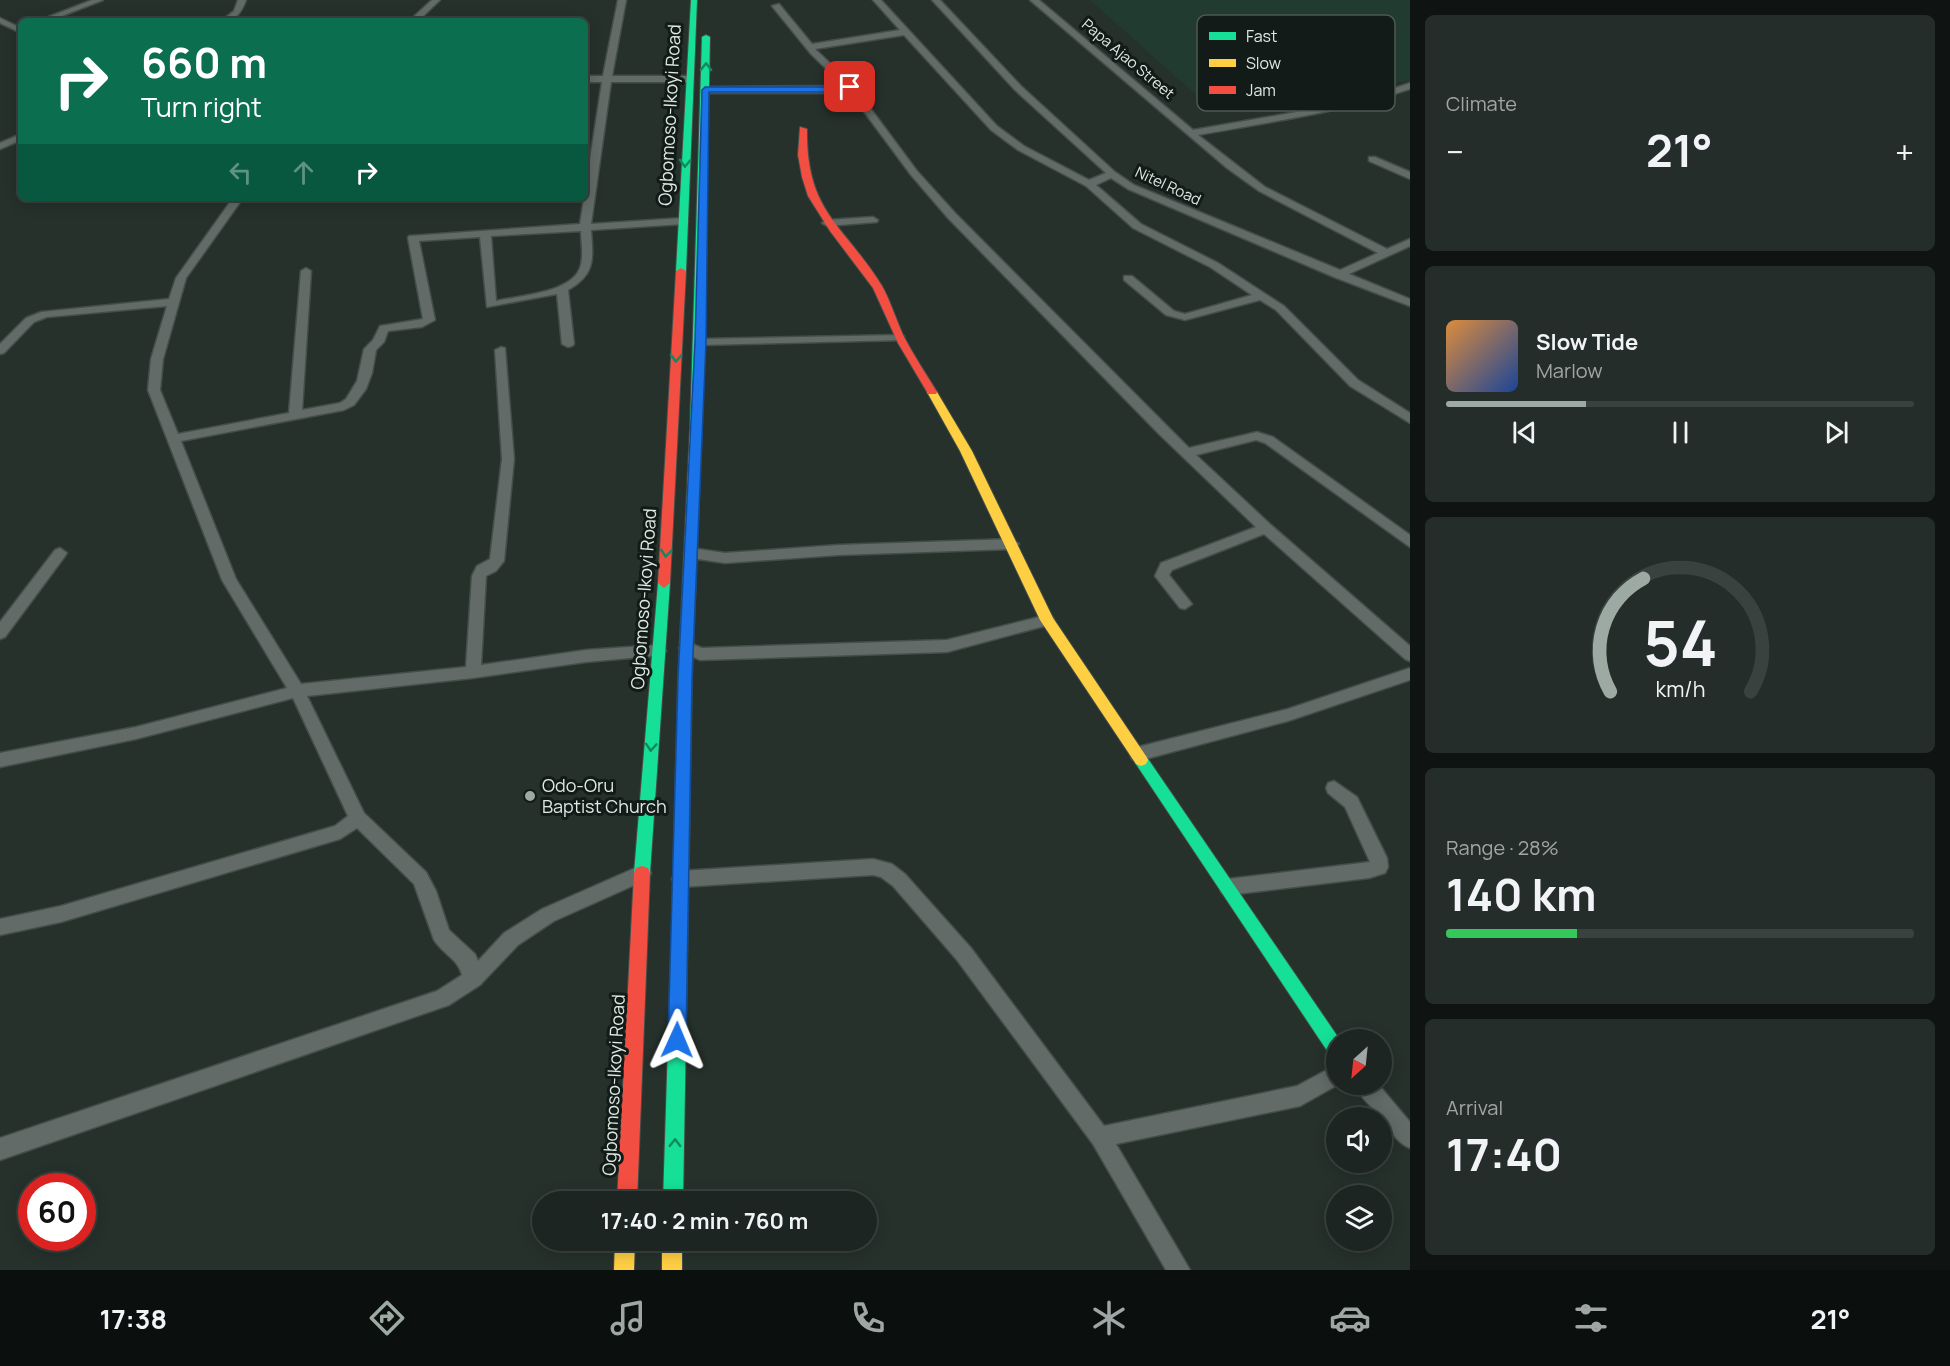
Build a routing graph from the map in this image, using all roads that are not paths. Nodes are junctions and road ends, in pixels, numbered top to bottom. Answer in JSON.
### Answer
{"nodes":[{"id":1,"x":99,"y":0,"type":"edge"},
{"id":2,"x":242,"y":0,"type":"edge"},
{"id":3,"x":436,"y":0,"type":"edge"},
{"id":4,"x":622,"y":0,"type":"edge"},
{"id":5,"x":694,"y":0,"type":"edge"},
{"id":6,"x":706,"y":0,"type":"edge"},
{"id":7,"x":876,"y":0,"type":"edge"},
{"id":8,"x":936,"y":0,"type":"edge"},
{"id":9,"x":1034,"y":0,"type":"edge"},
{"id":10,"x":776,"y":6,"type":"dead end"},
{"id":11,"x":50,"y":18,"type":"edge"},
{"id":12,"x":229,"y":18,"type":"edge"},
{"id":13,"x":416,"y":18,"type":"edge"},
{"id":14,"x":0,"y":20,"type":"edge"},
{"id":15,"x":699,"y":25,"type":"junction"},
{"id":16,"x":18,"y":29,"type":"edge"},
{"id":17,"x":18,"y":30,"type":"edge"},
{"id":18,"x":905,"y":33,"type":"junction"},
{"id":19,"x":0,"y":34,"type":"edge"},
{"id":20,"x":810,"y":47,"type":"junction"},
{"id":21,"x":588,"y":79,"type":"edge"},
{"id":22,"x":606,"y":79,"type":"junction"},
{"id":23,"x":688,"y":79,"type":"junction"},
{"id":24,"x":1410,"y":86,"type":"edge"},
{"id":25,"x":850,"y":87,"type":"junction"},
{"id":26,"x":705,"y":90,"type":"junction"},
{"id":27,"x":1395,"y":91,"type":"edge"},
{"id":28,"x":1315,"y":111,"type":"edge"},
{"id":29,"x":588,"y":129,"type":"edge"},
{"id":30,"x":598,"y":129,"type":"junction"},
{"id":31,"x":803,"y":129,"type":"dead end"},
{"id":32,"x":1192,"y":133,"type":"junction"},
{"id":33,"x":18,"y":137,"type":"edge"},
{"id":34,"x":0,"y":146,"type":"edge"},
{"id":35,"x":1372,"y":159,"type":"dead end"},
{"id":36,"x":1112,"y":174,"type":"junction"},
{"id":37,"x":1410,"y":176,"type":"edge"},
{"id":38,"x":1089,"y":184,"type":"junction"},
{"id":39,"x":588,"y":199,"type":"edge"},
{"id":40,"x":236,"y":201,"type":"edge"},
{"id":41,"x":588,"y":201,"type":"edge"},
{"id":42,"x":873,"y":220,"type":"dead end"},
{"id":43,"x":683,"y":221,"type":"junction"},
{"id":44,"x":827,"y":223,"type":"junction"},
{"id":45,"x":584,"y":227,"type":"junction"},
{"id":46,"x":487,"y":235,"type":"junction"},
{"id":47,"x":1410,"y":242,"type":"edge"},
{"id":48,"x":1387,"y":253,"type":"junction"},
{"id":49,"x":306,"y":271,"type":"dead end"},
{"id":50,"x":1338,"y":275,"type":"junction"},
{"id":51,"x":1128,"y":278,"type":"dead end"},
{"id":52,"x":562,"y":288,"type":"junction"},
{"id":53,"x":1261,"y":296,"type":"junction"},
{"id":54,"x":175,"y":302,"type":"junction"},
{"id":55,"x":1410,"y":303,"type":"edge"},
{"id":56,"x":900,"y":338,"type":"junction"},
{"id":57,"x":700,"y":342,"type":"junction"},
{"id":58,"x":568,"y":344,"type":"dead end"},
{"id":59,"x":501,"y":350,"type":"dead end"},
{"id":60,"x":0,"y":351,"type":"edge"},
{"id":61,"x":295,"y":415,"type":"junction"},
{"id":62,"x":1410,"y":419,"type":"edge"},
{"id":63,"x":172,"y":439,"type":"junction"},
{"id":64,"x":1186,"y":453,"type":"junction"},
{"id":65,"x":1266,"y":528,"type":"junction"},
{"id":66,"x":1410,"y":542,"type":"edge"},
{"id":67,"x":1012,"y":544,"type":"junction"},
{"id":68,"x":60,"y":553,"type":"dead end"},
{"id":69,"x":691,"y":553,"type":"junction"},
{"id":70,"x":1185,"y":604,"type":"dead end"},
{"id":71,"x":1047,"y":620,"type":"junction"},
{"id":72,"x":0,"y":633,"type":"edge"},
{"id":73,"x":687,"y":648,"type":"junction"},
{"id":74,"x":658,"y":651,"type":"junction"},
{"id":75,"x":1410,"y":655,"type":"edge"},
{"id":76,"x":473,"y":672,"type":"junction"},
{"id":77,"x":1410,"y":674,"type":"edge"},
{"id":78,"x":297,"y":691,"type":"junction"},
{"id":79,"x":1138,"y":754,"type":"junction"},
{"id":80,"x":0,"y":760,"type":"edge"},
{"id":81,"x":1334,"y":788,"type":"dead end"},
{"id":82,"x":358,"y":818,"type":"junction"},
{"id":83,"x":642,"y":873,"type":"junction"},
{"id":84,"x":681,"y":879,"type":"junction"},
{"id":85,"x":1228,"y":888,"type":"junction"},
{"id":86,"x":0,"y":927,"type":"edge"},
{"id":87,"x":473,"y":979,"type":"junction"},
{"id":88,"x":1326,"y":1033,"type":"edge"},
{"id":89,"x":1326,"y":1081,"type":"edge"},
{"id":90,"x":1373,"y":1095,"type":"edge"},
{"id":91,"x":1100,"y":1137,"type":"junction"},
{"id":92,"x":1410,"y":1138,"type":"edge"},
{"id":93,"x":0,"y":1149,"type":"edge"},
{"id":94,"x":628,"y":1191,"type":"edge"},
{"id":95,"x":673,"y":1191,"type":"edge"},
{"id":96,"x":625,"y":1251,"type":"edge"},
{"id":97,"x":672,"y":1251,"type":"edge"},
{"id":98,"x":624,"y":1270,"type":"edge"},
{"id":99,"x":672,"y":1270,"type":"edge"},
{"id":100,"x":1179,"y":1270,"type":"edge"}],
"edges":[{"from":1,"to":11,"type":"street"},
{"from":2,"to":12,"type":"street"},
{"from":3,"to":13,"type":"street"},
{"from":4,"to":22,"type":"street"},
{"from":5,"to":15,"type":"main road","name":"Ogbomoso-Ikoyi Road"},
{"from":6,"to":15,"type":"main road","name":"Ogbomoso-Ikoyi Road"},
{"from":7,"to":18,"type":"street"},
{"from":8,"to":36,"type":"street","name":"Nitel Road"},
{"from":9,"to":32,"type":"street","name":"Papa Ajao Street"},
{"from":10,"to":20,"type":"street"},
{"from":14,"to":16,"type":"street"},
{"from":15,"to":23,"type":"main road","name":"Ogbomoso-Ikoyi Road"},
{"from":26,"to":15,"type":"main road","name":"Ogbomoso-Ikoyi Road","one_way":true},
{"from":17,"to":19,"type":"street"},
{"from":18,"to":20,"type":"street"},
{"from":18,"to":38,"type":"street"},
{"from":20,"to":25,"type":"street"},
{"from":21,"to":22,"type":"street"},
{"from":22,"to":23,"type":"street"},
{"from":22,"to":30,"type":"street"},
{"from":23,"to":43,"type":"main road","name":"Ogbomoso-Ikoyi Road","one_way":true},
{"from":24,"to":27,"type":"street"},
{"from":25,"to":26,"type":"street"},
{"from":25,"to":64,"type":"street"},
{"from":26,"to":57,"type":"main road","name":"Ogbomoso-Ikoyi Road"},
{"from":28,"to":32,"type":"street"},
{"from":29,"to":30,"type":"street"},
{"from":30,"to":39,"type":"street"},
{"from":31,"to":44,"type":"main road"},
{"from":32,"to":48,"type":"street","name":"Papa Ajao Street"},
{"from":33,"to":34,"type":"street"},
{"from":35,"to":37,"type":"street"},
{"from":36,"to":38,"type":"street"},
{"from":36,"to":50,"type":"street","name":"Nitel Road"},
{"from":38,"to":53,"type":"street"},
{"from":40,"to":54,"type":"street"},
{"from":41,"to":45,"type":"street"},
{"from":42,"to":44,"type":"street"},
{"from":43,"to":45,"type":"street"},
{"from":43,"to":74,"type":"main road","name":"Ogbomoso-Ikoyi Road","one_way":true},
{"from":44,"to":56,"type":"main road"},
{"from":45,"to":46,"type":"street"},
{"from":45,"to":52,"type":"street"},
{"from":46,"to":52,"type":"street"},
{"from":46,"to":61,"type":"street"},
{"from":47,"to":48,"type":"street"},
{"from":48,"to":50,"type":"street"},
{"from":49,"to":61,"type":"street"},
{"from":50,"to":55,"type":"street","name":"Nitel Road"},
{"from":51,"to":53,"type":"street"},
{"from":52,"to":58,"type":"street"},
{"from":53,"to":62,"type":"street"},
{"from":54,"to":60,"type":"street"},
{"from":54,"to":63,"type":"street"},
{"from":56,"to":57,"type":"street"},
{"from":56,"to":67,"type":"main road"},
{"from":57,"to":69,"type":"main road","name":"Ogbomoso-Ikoyi Road"},
{"from":59,"to":76,"type":"street"},
{"from":61,"to":63,"type":"street"},
{"from":63,"to":78,"type":"street"},
{"from":64,"to":65,"type":"street"},
{"from":64,"to":66,"type":"street"},
{"from":65,"to":70,"type":"street"},
{"from":65,"to":75,"type":"street"},
{"from":67,"to":69,"type":"street"},
{"from":67,"to":71,"type":"main road"},
{"from":68,"to":72,"type":"street"},
{"from":69,"to":73,"type":"main road","name":"Ogbomoso-Ikoyi Road"},
{"from":71,"to":73,"type":"street"},
{"from":71,"to":79,"type":"main road"},
{"from":73,"to":84,"type":"main road","name":"Ogbomoso-Ikoyi Road"},
{"from":74,"to":76,"type":"street"},
{"from":74,"to":83,"type":"main road","name":"Ogbomoso-Ikoyi Road","one_way":true},
{"from":76,"to":78,"type":"street"},
{"from":77,"to":79,"type":"street"},
{"from":78,"to":80,"type":"street"},
{"from":78,"to":82,"type":"street"},
{"from":79,"to":85,"type":"main road"},
{"from":81,"to":85,"type":"street"},
{"from":82,"to":86,"type":"street"},
{"from":82,"to":87,"type":"street"},
{"from":83,"to":87,"type":"street"},
{"from":83,"to":94,"type":"main road","name":"Ogbomoso-Ikoyi Road"},
{"from":84,"to":91,"type":"street"},
{"from":95,"to":84,"type":"main road","name":"Ogbomoso-Ikoyi Road","one_way":true},
{"from":85,"to":88,"type":"main road"},
{"from":87,"to":93,"type":"street"},
{"from":89,"to":91,"type":"street"},
{"from":90,"to":92,"type":"street"},
{"from":91,"to":100,"type":"street"},
{"from":96,"to":98,"type":"main road"},
{"from":97,"to":99,"type":"main road"}]}
